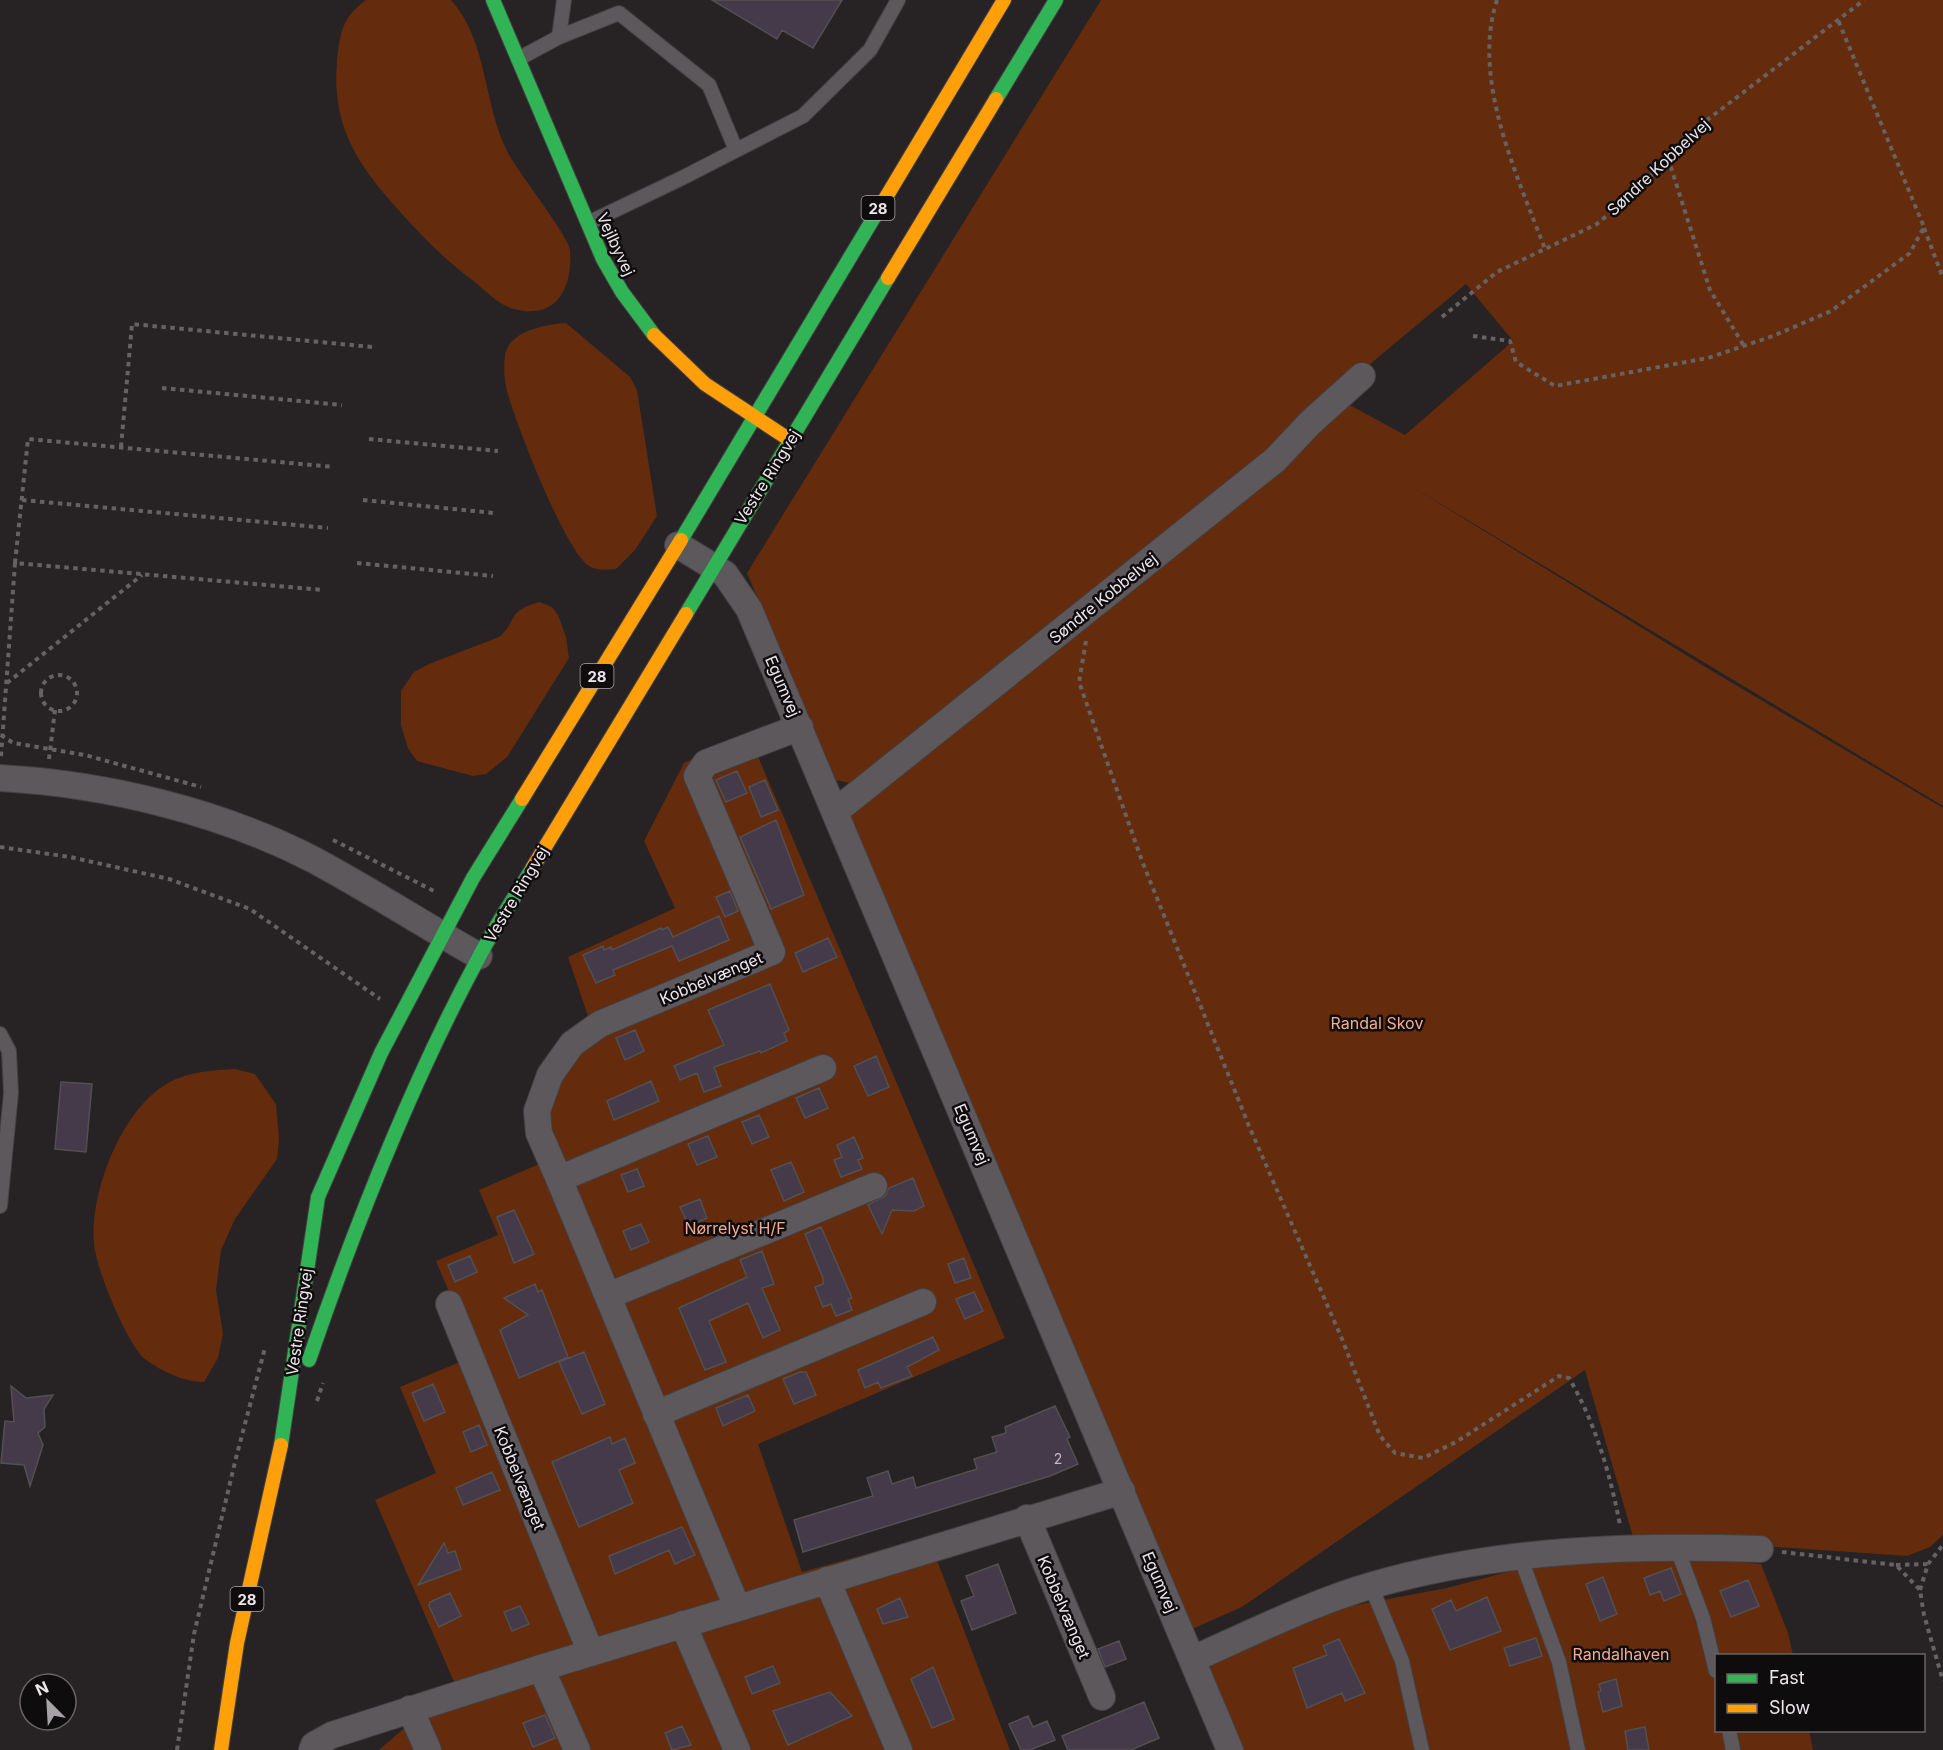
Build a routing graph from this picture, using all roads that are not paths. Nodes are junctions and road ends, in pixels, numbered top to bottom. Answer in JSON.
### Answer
{"nodes":[{"id":1,"x":493,"y":0,"type":"edge"},
{"id":2,"x":564,"y":0,"type":"edge"},
{"id":3,"x":898,"y":0,"type":"edge"},
{"id":4,"x":1004,"y":0,"type":"edge"},
{"id":5,"x":1056,"y":0,"type":"edge"},
{"id":6,"x":559,"y":37,"type":"junction"},
{"id":7,"x":518,"y":59,"type":"junction"},
{"id":8,"x":736,"y":150,"type":"junction"},
{"id":9,"x":588,"y":223,"type":"junction"},
{"id":10,"x":1362,"y":376,"type":"dead end"},
{"id":11,"x":752,"y":417,"type":"junction"},
{"id":12,"x":790,"y":440,"type":"junction"},
{"id":13,"x":678,"y":545,"type":"junction"},
{"id":14,"x":713,"y":566,"type":"junction"},
{"id":15,"x":801,"y":727,"type":"junction"},
{"id":16,"x":0,"y":778,"type":"edge"},
{"id":17,"x":836,"y":811,"type":"junction"},
{"id":18,"x":441,"y":934,"type":"junction"},
{"id":19,"x":479,"y":956,"type":"junction"},
{"id":20,"x":0,"y":1034,"type":"edge"},
{"id":21,"x":823,"y":1068,"type":"dead end"},
{"id":22,"x":559,"y":1179,"type":"junction"},
{"id":23,"x":874,"y":1186,"type":"dead end"},
{"id":24,"x":0,"y":1206,"type":"edge"},
{"id":25,"x":608,"y":1296,"type":"junction"},
{"id":26,"x":923,"y":1302,"type":"dead end"},
{"id":27,"x":449,"y":1304,"type":"dead end"},
{"id":28,"x":656,"y":1414,"type":"junction"},
{"id":29,"x":280,"y":1450,"type":"junction"},
{"id":30,"x":1122,"y":1491,"type":"junction"},
{"id":31,"x":1027,"y":1518,"type":"junction"},
{"id":32,"x":1676,"y":1546,"type":"junction"},
{"id":33,"x":1760,"y":1549,"type":"road end"},
{"id":34,"x":1520,"y":1556,"type":"junction"},
{"id":35,"x":827,"y":1580,"type":"junction"},
{"id":36,"x":1371,"y":1586,"type":"junction"},
{"id":37,"x":737,"y":1607,"type":"junction"},
{"id":38,"x":683,"y":1624,"type":"junction"},
{"id":39,"x":591,"y":1653,"type":"junction"},
{"id":40,"x":1193,"y":1659,"type":"junction"},
{"id":41,"x":1715,"y":1667,"type":"edge"},
{"id":42,"x":541,"y":1668,"type":"junction"},
{"id":43,"x":1102,"y":1697,"type":"dead end"},
{"id":44,"x":410,"y":1709,"type":"junction"},
{"id":45,"x":1729,"y":1732,"type":"edge"},
{"id":46,"x":220,"y":1750,"type":"edge"},
{"id":47,"x":312,"y":1750,"type":"edge"},
{"id":48,"x":428,"y":1750,"type":"edge"},
{"id":49,"x":577,"y":1750,"type":"edge"},
{"id":50,"x":737,"y":1750,"type":"edge"},
{"id":51,"x":899,"y":1750,"type":"edge"},
{"id":52,"x":1230,"y":1750,"type":"edge"},
{"id":53,"x":1422,"y":1750,"type":"edge"},
{"id":54,"x":1578,"y":1750,"type":"edge"},
{"id":55,"x":1733,"y":1750,"type":"edge"}],
"edges":[{"from":1,"to":7,"type":"main road","name":"Vejlbyvej"},
{"from":2,"to":6,"type":"lane"},
{"from":3,"to":8,"type":"lane"},
{"from":4,"to":11,"type":"main road","name":"Vestre Ringvej","number":"28"},
{"from":5,"to":12,"type":"main road","name":"Vestre Ringvej","number":"28"},
{"from":6,"to":7,"type":"lane"},
{"from":6,"to":8,"type":"lane"},
{"from":7,"to":9,"type":"main road","name":"Vejlbyvej"},
{"from":8,"to":9,"type":"lane"},
{"from":9,"to":11,"type":"main road","name":"Vejlbyvej"},
{"from":10,"to":17,"type":"street","name":"Søndre Kobbelvej"},
{"from":11,"to":12,"type":"main road","name":"Vejlbyvej"},
{"from":11,"to":13,"type":"main road","name":"Vestre Ringvej","number":"28"},
{"from":12,"to":14,"type":"main road","name":"Vestre Ringvej","number":"28"},
{"from":13,"to":14,"type":"street","name":"Egumvej"},
{"from":13,"to":18,"type":"main road","name":"Vestre Ringvej","number":"28"},
{"from":14,"to":15,"type":"street","name":"Egumvej"},
{"from":14,"to":19,"type":"main road","name":"Vestre Ringvej","number":"28"},
{"from":15,"to":17,"type":"street","name":"Egumvej"},
{"from":15,"to":22,"type":"street","name":"Kobbelvænget"},
{"from":16,"to":18,"type":"street","name":"Vestre Ringvej"},
{"from":17,"to":30,"type":"street","name":"Egumvej"},
{"from":18,"to":19,"type":"street","name":"Vestre Ringvej"},
{"from":18,"to":29,"type":"main road","name":"Vestre Ringvej","number":"28"},
{"from":19,"to":29,"type":"main road","name":"Vestre Ringvej","number":"28"},
{"from":20,"to":24,"type":"lane"},
{"from":21,"to":22,"type":"street"},
{"from":22,"to":25,"type":"street","name":"Kobbelvænget"},
{"from":23,"to":25,"type":"street"},
{"from":25,"to":28,"type":"street","name":"Kobbelvænget"},
{"from":26,"to":28,"type":"street"},
{"from":27,"to":39,"type":"street","name":"Kobbelvænget"},
{"from":28,"to":37,"type":"street","name":"Kobbelvænget"},
{"from":29,"to":46,"type":"main road","name":"Vestre Ringvej","number":"28"},
{"from":30,"to":31,"type":"street"},
{"from":30,"to":40,"type":"street","name":"Egumvej"},
{"from":31,"to":35,"type":"street"},
{"from":31,"to":43,"type":"street","name":"Kobbelvænget"},
{"from":32,"to":33,"type":"street"},
{"from":32,"to":34,"type":"street"},
{"from":32,"to":41,"type":"lane"},
{"from":34,"to":36,"type":"street"},
{"from":34,"to":54,"type":"lane"},
{"from":35,"to":37,"type":"street"},
{"from":35,"to":51,"type":"street"},
{"from":36,"to":40,"type":"street"},
{"from":36,"to":53,"type":"lane"},
{"from":37,"to":38,"type":"street"},
{"from":38,"to":39,"type":"street"},
{"from":38,"to":50,"type":"street"},
{"from":39,"to":42,"type":"street"},
{"from":40,"to":52,"type":"street","name":"Egumvej"},
{"from":42,"to":44,"type":"street"},
{"from":42,"to":49,"type":"street"},
{"from":44,"to":47,"type":"street"},
{"from":44,"to":48,"type":"street"},
{"from":45,"to":55,"type":"lane"}]}
